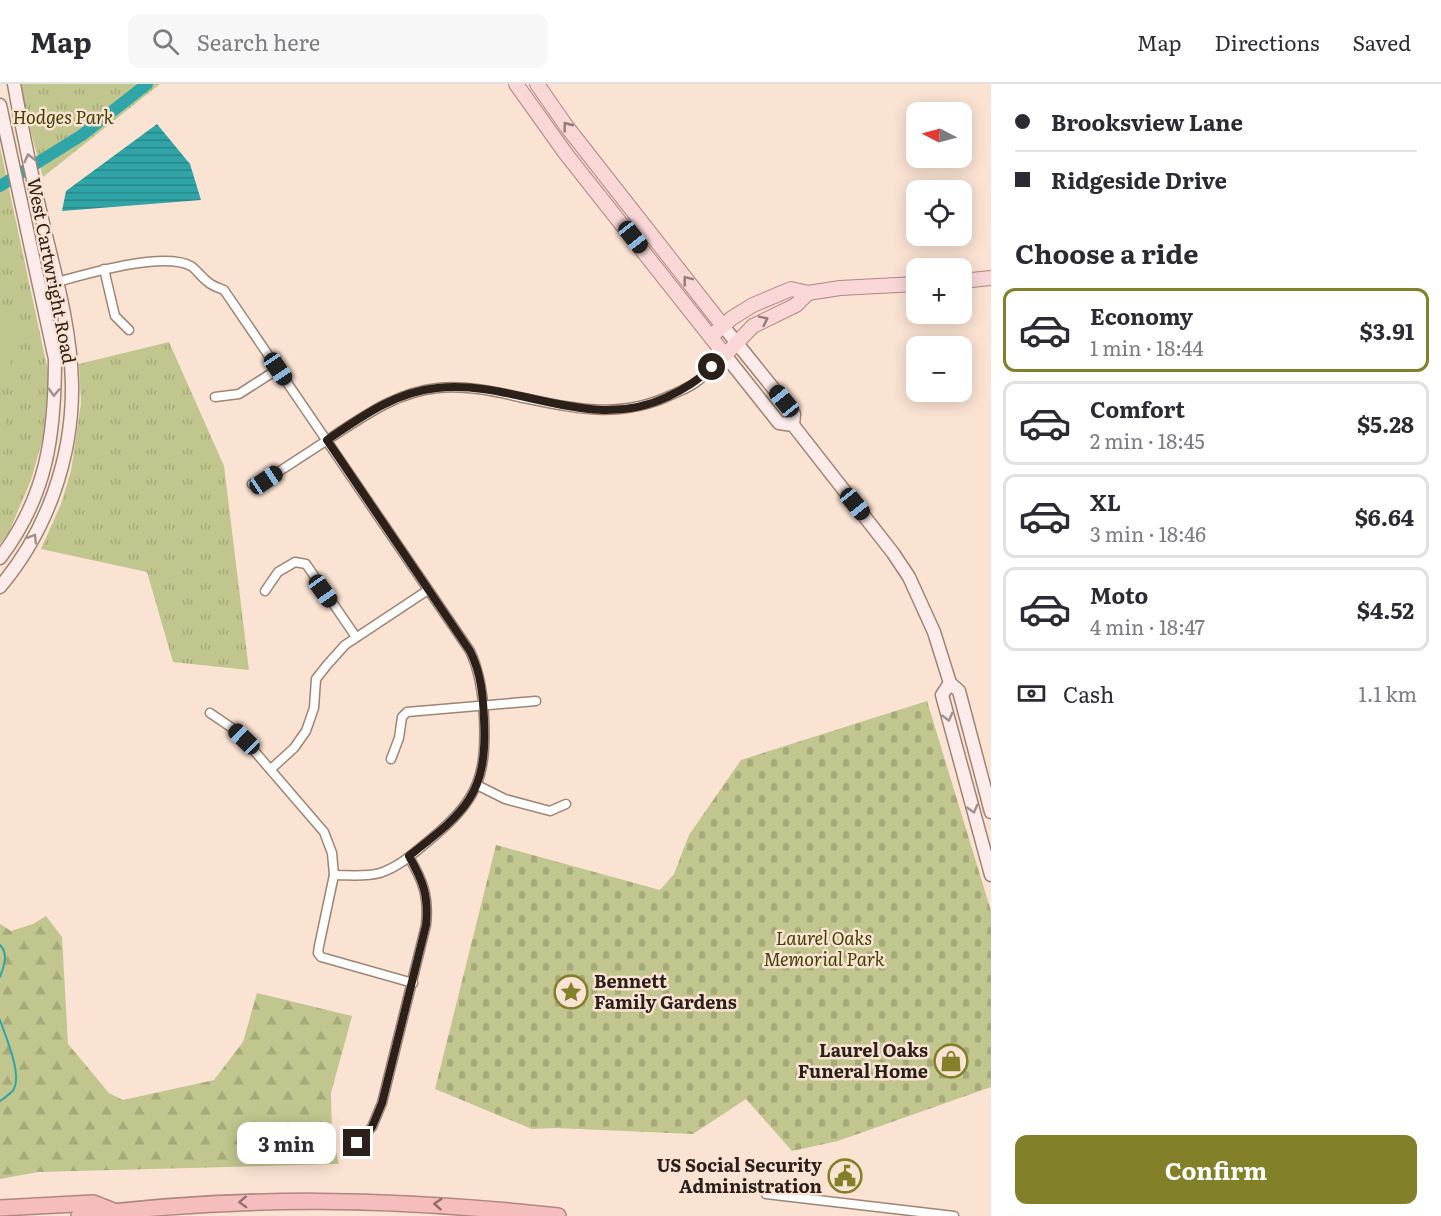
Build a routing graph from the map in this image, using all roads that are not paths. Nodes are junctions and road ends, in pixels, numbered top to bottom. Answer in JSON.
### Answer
{"nodes":[{"id":1,"x":14,"y":84,"type":"edge"},
{"id":2,"x":516,"y":84,"type":"edge"},
{"id":3,"x":537,"y":84,"type":"edge"},
{"id":4,"x":0,"y":105,"type":"edge"},
{"id":5,"x":622,"y":197,"type":"junction"},
{"id":6,"x":609,"y":206,"type":"junction"},
{"id":7,"x":33,"y":251,"type":"junction"},
{"id":8,"x":104,"y":269,"type":"junction"},
{"id":9,"x":991,"y":278,"type":"edge"},
{"id":10,"x":972,"y":279,"type":"edge"},
{"id":11,"x":57,"y":282,"type":"junction"},
{"id":12,"x":906,"y":285,"type":"edge"},
{"id":13,"x":808,"y":293,"type":"junction"},
{"id":14,"x":46,"y":314,"type":"junction"},
{"id":15,"x":723,"y":326,"type":"junction"},
{"id":16,"x":129,"y":330,"type":"dead end"},
{"id":17,"x":711,"y":336,"type":"junction"},
{"id":18,"x":737,"y":343,"type":"junction"},
{"id":19,"x":725,"y":355,"type":"junction"},
{"id":20,"x":278,"y":369,"type":"junction"},
{"id":21,"x":215,"y":397,"type":"dead end"},
{"id":22,"x":793,"y":425,"type":"junction"},
{"id":23,"x":327,"y":440,"type":"junction"},
{"id":24,"x":252,"y":484,"type":"dead end"},
{"id":25,"x":3,"y":555,"type":"edge"},
{"id":26,"x":18,"y":562,"type":"junction"},
{"id":27,"x":0,"y":587,"type":"edge"},
{"id":28,"x":428,"y":590,"type":"junction"},
{"id":29,"x":265,"y":591,"type":"dead end"},
{"id":30,"x":356,"y":638,"type":"junction"},
{"id":31,"x":950,"y":683,"type":"junction"},
{"id":32,"x":536,"y":701,"type":"dead end"},
{"id":33,"x":484,"y":705,"type":"junction"},
{"id":34,"x":210,"y":713,"type":"dead end"},
{"id":35,"x":974,"y":748,"type":"junction"},
{"id":36,"x":958,"y":753,"type":"junction"},
{"id":37,"x":391,"y":759,"type":"dead end"},
{"id":38,"x":271,"y":769,"type":"junction"},
{"id":39,"x":477,"y":786,"type":"junction"},
{"id":40,"x":566,"y":804,"type":"dead end"},
{"id":41,"x":991,"y":812,"type":"edge"},
{"id":42,"x":409,"y":856,"type":"junction"},
{"id":43,"x":334,"y":875,"type":"junction"},
{"id":44,"x":991,"y":875,"type":"edge"},
{"id":45,"x":412,"y":983,"type":"junction"},
{"id":46,"x":357,"y":1143,"type":"dead end"},
{"id":47,"x":766,"y":1194,"type":"dead end"},
{"id":48,"x":0,"y":1208,"type":"edge"},
{"id":49,"x":114,"y":1212,"type":"junction"},
{"id":50,"x":79,"y":1216,"type":"edge"},
{"id":51,"x":558,"y":1216,"type":"edge"},
{"id":52,"x":954,"y":1216,"type":"edge"}],
"edges":[{"from":11,"to":1,"type":"main road","name":"West Cartwright Road","one_way":true},
{"from":2,"to":6,"type":"main road"},
{"from":5,"to":3,"type":"main road","one_way":true},
{"from":4,"to":7,"type":"main road","name":"West Cartwright Road"},
{"from":5,"to":6,"type":"main road"},
{"from":15,"to":5,"type":"main road","one_way":true},
{"from":6,"to":17,"type":"main road"},
{"from":7,"to":11,"type":"main road"},
{"from":7,"to":14,"type":"main road","name":"West Cartwright Road"},
{"from":8,"to":11,"type":"street"},
{"from":8,"to":16,"type":"street"},
{"from":8,"to":20,"type":"street"},
{"from":9,"to":10,"type":"main road"},
{"from":11,"to":14,"type":"main road"},
{"from":26,"to":11,"type":"main road","name":"West Cartwright Road","one_way":true},
{"from":12,"to":13,"type":"main road"},
{"from":13,"to":15,"type":"main road"},
{"from":18,"to":13,"type":"main road","one_way":true},
{"from":14,"to":25,"type":"main road","name":"West Cartwright Road","one_way":true},
{"from":15,"to":17,"type":"main road"},
{"from":15,"to":18,"type":"main road"},
{"from":17,"to":19,"type":"main road"},
{"from":18,"to":19,"type":"main road"},
{"from":18,"to":22,"type":"main road"},
{"from":19,"to":22,"type":"main road"},
{"from":19,"to":23,"type":"street"},
{"from":20,"to":21,"type":"street"},
{"from":20,"to":23,"type":"street"},
{"from":22,"to":31,"type":"main road"},
{"from":23,"to":24,"type":"street"},
{"from":23,"to":28,"type":"street"},
{"from":25,"to":26,"type":"main road"},
{"from":26,"to":27,"type":"main road","name":"West Cartwright Road"},
{"from":28,"to":30,"type":"street"},
{"from":28,"to":33,"type":"street"},
{"from":29,"to":30,"type":"street"},
{"from":30,"to":38,"type":"street"},
{"from":31,"to":35,"type":"main road"},
{"from":31,"to":36,"type":"main road","one_way":true},
{"from":32,"to":33,"type":"street"},
{"from":33,"to":37,"type":"street"},
{"from":33,"to":39,"type":"street"},
{"from":34,"to":38,"type":"street"},
{"from":35,"to":36,"type":"main road"},
{"from":35,"to":41,"type":"main road"},
{"from":36,"to":44,"type":"main road","one_way":true},
{"from":38,"to":43,"type":"street"},
{"from":39,"to":40,"type":"street"},
{"from":39,"to":42,"type":"street"},
{"from":42,"to":43,"type":"street"},
{"from":42,"to":45,"type":"street"},
{"from":43,"to":45,"type":"street"},
{"from":45,"to":46,"type":"street"},
{"from":47,"to":52,"type":"street"},
{"from":48,"to":49,"type":"highway"},
{"from":49,"to":50,"type":"highway"},
{"from":51,"to":49,"type":"highway","one_way":true}]}
